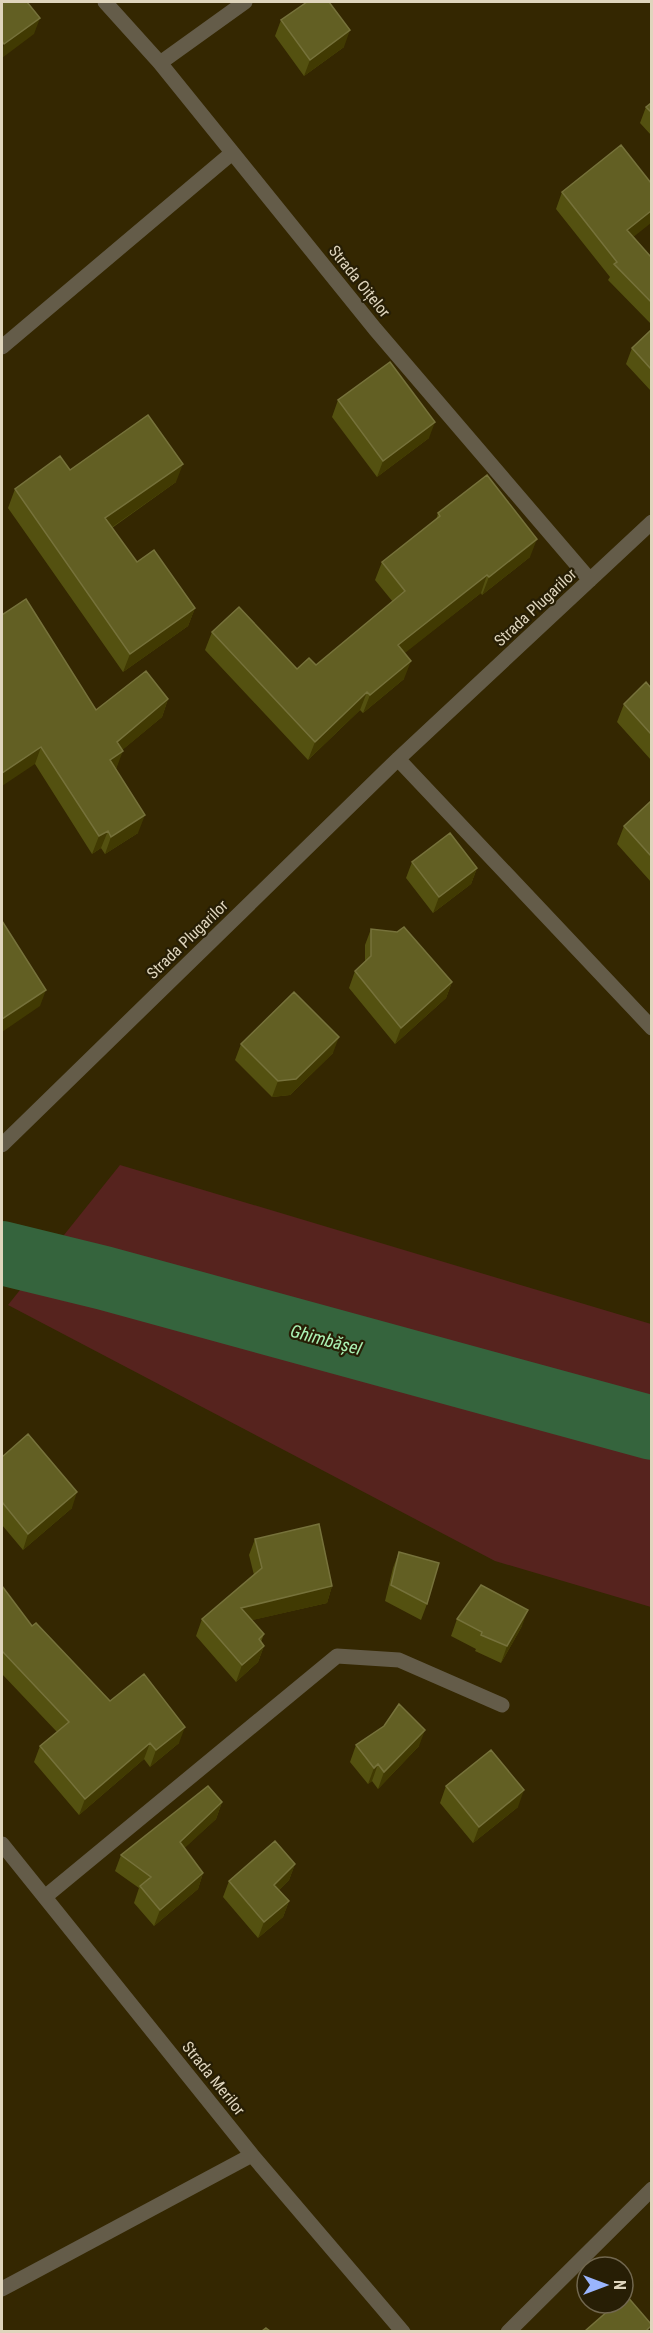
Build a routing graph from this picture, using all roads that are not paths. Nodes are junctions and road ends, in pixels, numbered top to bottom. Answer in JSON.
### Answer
{"nodes":[{"id":1,"x":105,"y":2,"type":"edge"},
{"id":2,"x":245,"y":2,"type":"edge"},
{"id":3,"x":160,"y":63,"type":"junction"},
{"id":4,"x":232,"y":153,"type":"junction"},
{"id":5,"x":2,"y":347,"type":"edge"},
{"id":6,"x":649,"y":531,"type":"edge"},
{"id":7,"x":590,"y":580,"type":"junction"},
{"id":8,"x":398,"y":759,"type":"junction"},
{"id":9,"x":651,"y":1028,"type":"edge"},
{"id":10,"x":2,"y":1145,"type":"edge"},
{"id":11,"x":502,"y":1705,"type":"dead end"},
{"id":12,"x":2,"y":1844,"type":"edge"},
{"id":13,"x":46,"y":1896,"type":"junction"},
{"id":14,"x":252,"y":2155,"type":"junction"},
{"id":15,"x":651,"y":2189,"type":"edge"},
{"id":16,"x":2,"y":2289,"type":"edge"},
{"id":17,"x":403,"y":2331,"type":"edge"},
{"id":18,"x":508,"y":2331,"type":"edge"}],
"edges":[{"from":1,"to":3,"type":"street","name":"Strada Oițelor"},
{"from":2,"to":3,"type":"street"},
{"from":3,"to":4,"type":"street","name":"Strada Oițelor"},
{"from":4,"to":5,"type":"street"},
{"from":4,"to":7,"type":"street","name":"Strada Oițelor"},
{"from":6,"to":7,"type":"street","name":"Strada Plugarilor"},
{"from":7,"to":8,"type":"street","name":"Strada Plugarilor"},
{"from":8,"to":9,"type":"street"},
{"from":8,"to":10,"type":"street","name":"Strada Plugarilor"},
{"from":11,"to":13,"type":"street"},
{"from":12,"to":13,"type":"street","name":"Strada Merilor"},
{"from":13,"to":14,"type":"street","name":"Strada Merilor"},
{"from":14,"to":16,"type":"street"},
{"from":14,"to":17,"type":"street","name":"Strada Merilor"},
{"from":15,"to":18,"type":"street"}]}
